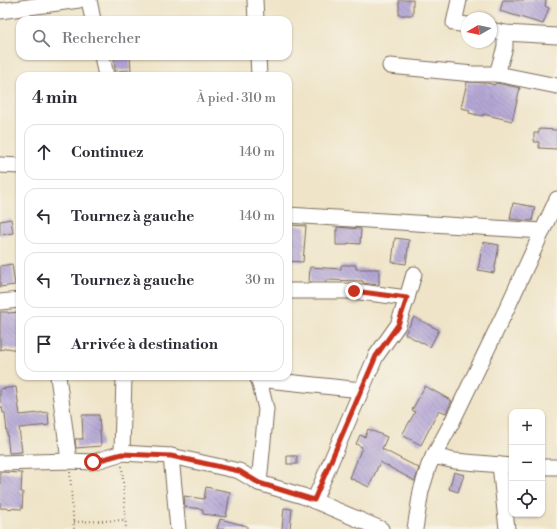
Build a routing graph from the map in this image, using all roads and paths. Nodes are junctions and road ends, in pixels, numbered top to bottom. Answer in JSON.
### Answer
{"nodes":[{"id":1,"x":78,"y":0,"type":"edge"},
{"id":2,"x":89,"y":0,"type":"edge"},
{"id":3,"x":255,"y":0,"type":"edge"},
{"id":4,"x":459,"y":0,"type":"edge"},
{"id":5,"x":0,"y":11,"type":"edge"},
{"id":6,"x":92,"y":16,"type":"edge"},
{"id":7,"x":256,"y":16,"type":"edge"},
{"id":8,"x":461,"y":24,"type":"edge"},
{"id":9,"x":498,"y":32,"type":"edge"},
{"id":10,"x":557,"y":36,"type":"edge"},
{"id":11,"x":103,"y":60,"type":"edge"},
{"id":12,"x":258,"y":60,"type":"edge"},
{"id":13,"x":390,"y":66,"type":"dead end"},
{"id":14,"x":105,"y":72,"type":"edge"},
{"id":15,"x":259,"y":72,"type":"edge"},
{"id":16,"x":497,"y":74,"type":"junction"},
{"id":17,"x":557,"y":86,"type":"edge"},
{"id":18,"x":0,"y":165,"type":"edge"},
{"id":19,"x":16,"y":166,"type":"edge"},
{"id":20,"x":557,"y":199,"type":"edge"},
{"id":21,"x":292,"y":215,"type":"edge"},
{"id":22,"x":542,"y":231,"type":"junction"},
{"id":23,"x":414,"y":274,"type":"dead end"},
{"id":24,"x":292,"y":291,"type":"edge"},
{"id":25,"x":407,"y":298,"type":"junction"},
{"id":26,"x":16,"y":300,"type":"edge"},
{"id":27,"x":0,"y":302,"type":"edge"},
{"id":28,"x":59,"y":380,"type":"edge"},
{"id":29,"x":124,"y":380,"type":"edge"},
{"id":30,"x":259,"y":380,"type":"edge"},
{"id":31,"x":282,"y":380,"type":"edge"},
{"id":32,"x":361,"y":390,"type":"junction"},
{"id":33,"x":122,"y":454,"type":"junction"},
{"id":34,"x":171,"y":456,"type":"junction"},
{"id":35,"x":433,"y":456,"type":"junction"},
{"id":36,"x":70,"y":461,"type":"junction"},
{"id":37,"x":0,"y":463,"type":"edge"},
{"id":38,"x":506,"y":466,"type":"edge"},
{"id":39,"x":545,"y":467,"type":"edge"},
{"id":40,"x":557,"y":467,"type":"edge"},
{"id":41,"x":259,"y":483,"type":"junction"},
{"id":42,"x":314,"y":500,"type":"junction"},
{"id":43,"x":125,"y":520,"type":"junction"},
{"id":44,"x":74,"y":522,"type":"junction"},
{"id":45,"x":74,"y":529,"type":"edge"},
{"id":46,"x":126,"y":529,"type":"edge"},
{"id":47,"x":178,"y":529,"type":"edge"},
{"id":48,"x":381,"y":529,"type":"edge"},
{"id":49,"x":415,"y":529,"type":"edge"},
{"id":50,"x":507,"y":529,"type":"edge"}],
"edges":[{"from":1,"to":5,"type":"street"},
{"from":2,"to":6,"type":"street"},
{"from":3,"to":7,"type":"street"},
{"from":4,"to":8,"type":"street"},
{"from":9,"to":10,"type":"street"},
{"from":9,"to":16,"type":"street"},
{"from":11,"to":14,"type":"street"},
{"from":12,"to":15,"type":"street"},
{"from":13,"to":16,"type":"street"},
{"from":16,"to":17,"type":"street"},
{"from":18,"to":19,"type":"street"},
{"from":20,"to":22,"type":"street"},
{"from":21,"to":22,"type":"street"},
{"from":22,"to":35,"type":"street"},
{"from":23,"to":25,"type":"street"},
{"from":24,"to":25,"type":"street"},
{"from":25,"to":32,"type":"street"},
{"from":26,"to":27,"type":"street"},
{"from":28,"to":36,"type":"street"},
{"from":29,"to":33,"type":"street"},
{"from":30,"to":41,"type":"street"},
{"from":31,"to":32,"type":"street"},
{"from":32,"to":42,"type":"street"},
{"from":33,"to":34,"type":"street"},
{"from":33,"to":36,"type":"street"},
{"from":33,"to":43,"type":"path"},
{"from":34,"to":41,"type":"street"},
{"from":34,"to":47,"type":"street"},
{"from":35,"to":38,"type":"street"},
{"from":35,"to":49,"type":"street"},
{"from":36,"to":37,"type":"street"},
{"from":36,"to":44,"type":"path"},
{"from":38,"to":50,"type":"street"},
{"from":39,"to":40,"type":"street"},
{"from":41,"to":42,"type":"street"},
{"from":42,"to":48,"type":"street"},
{"from":43,"to":44,"type":"path"},
{"from":43,"to":46,"type":"path"},
{"from":44,"to":45,"type":"path"}]}
